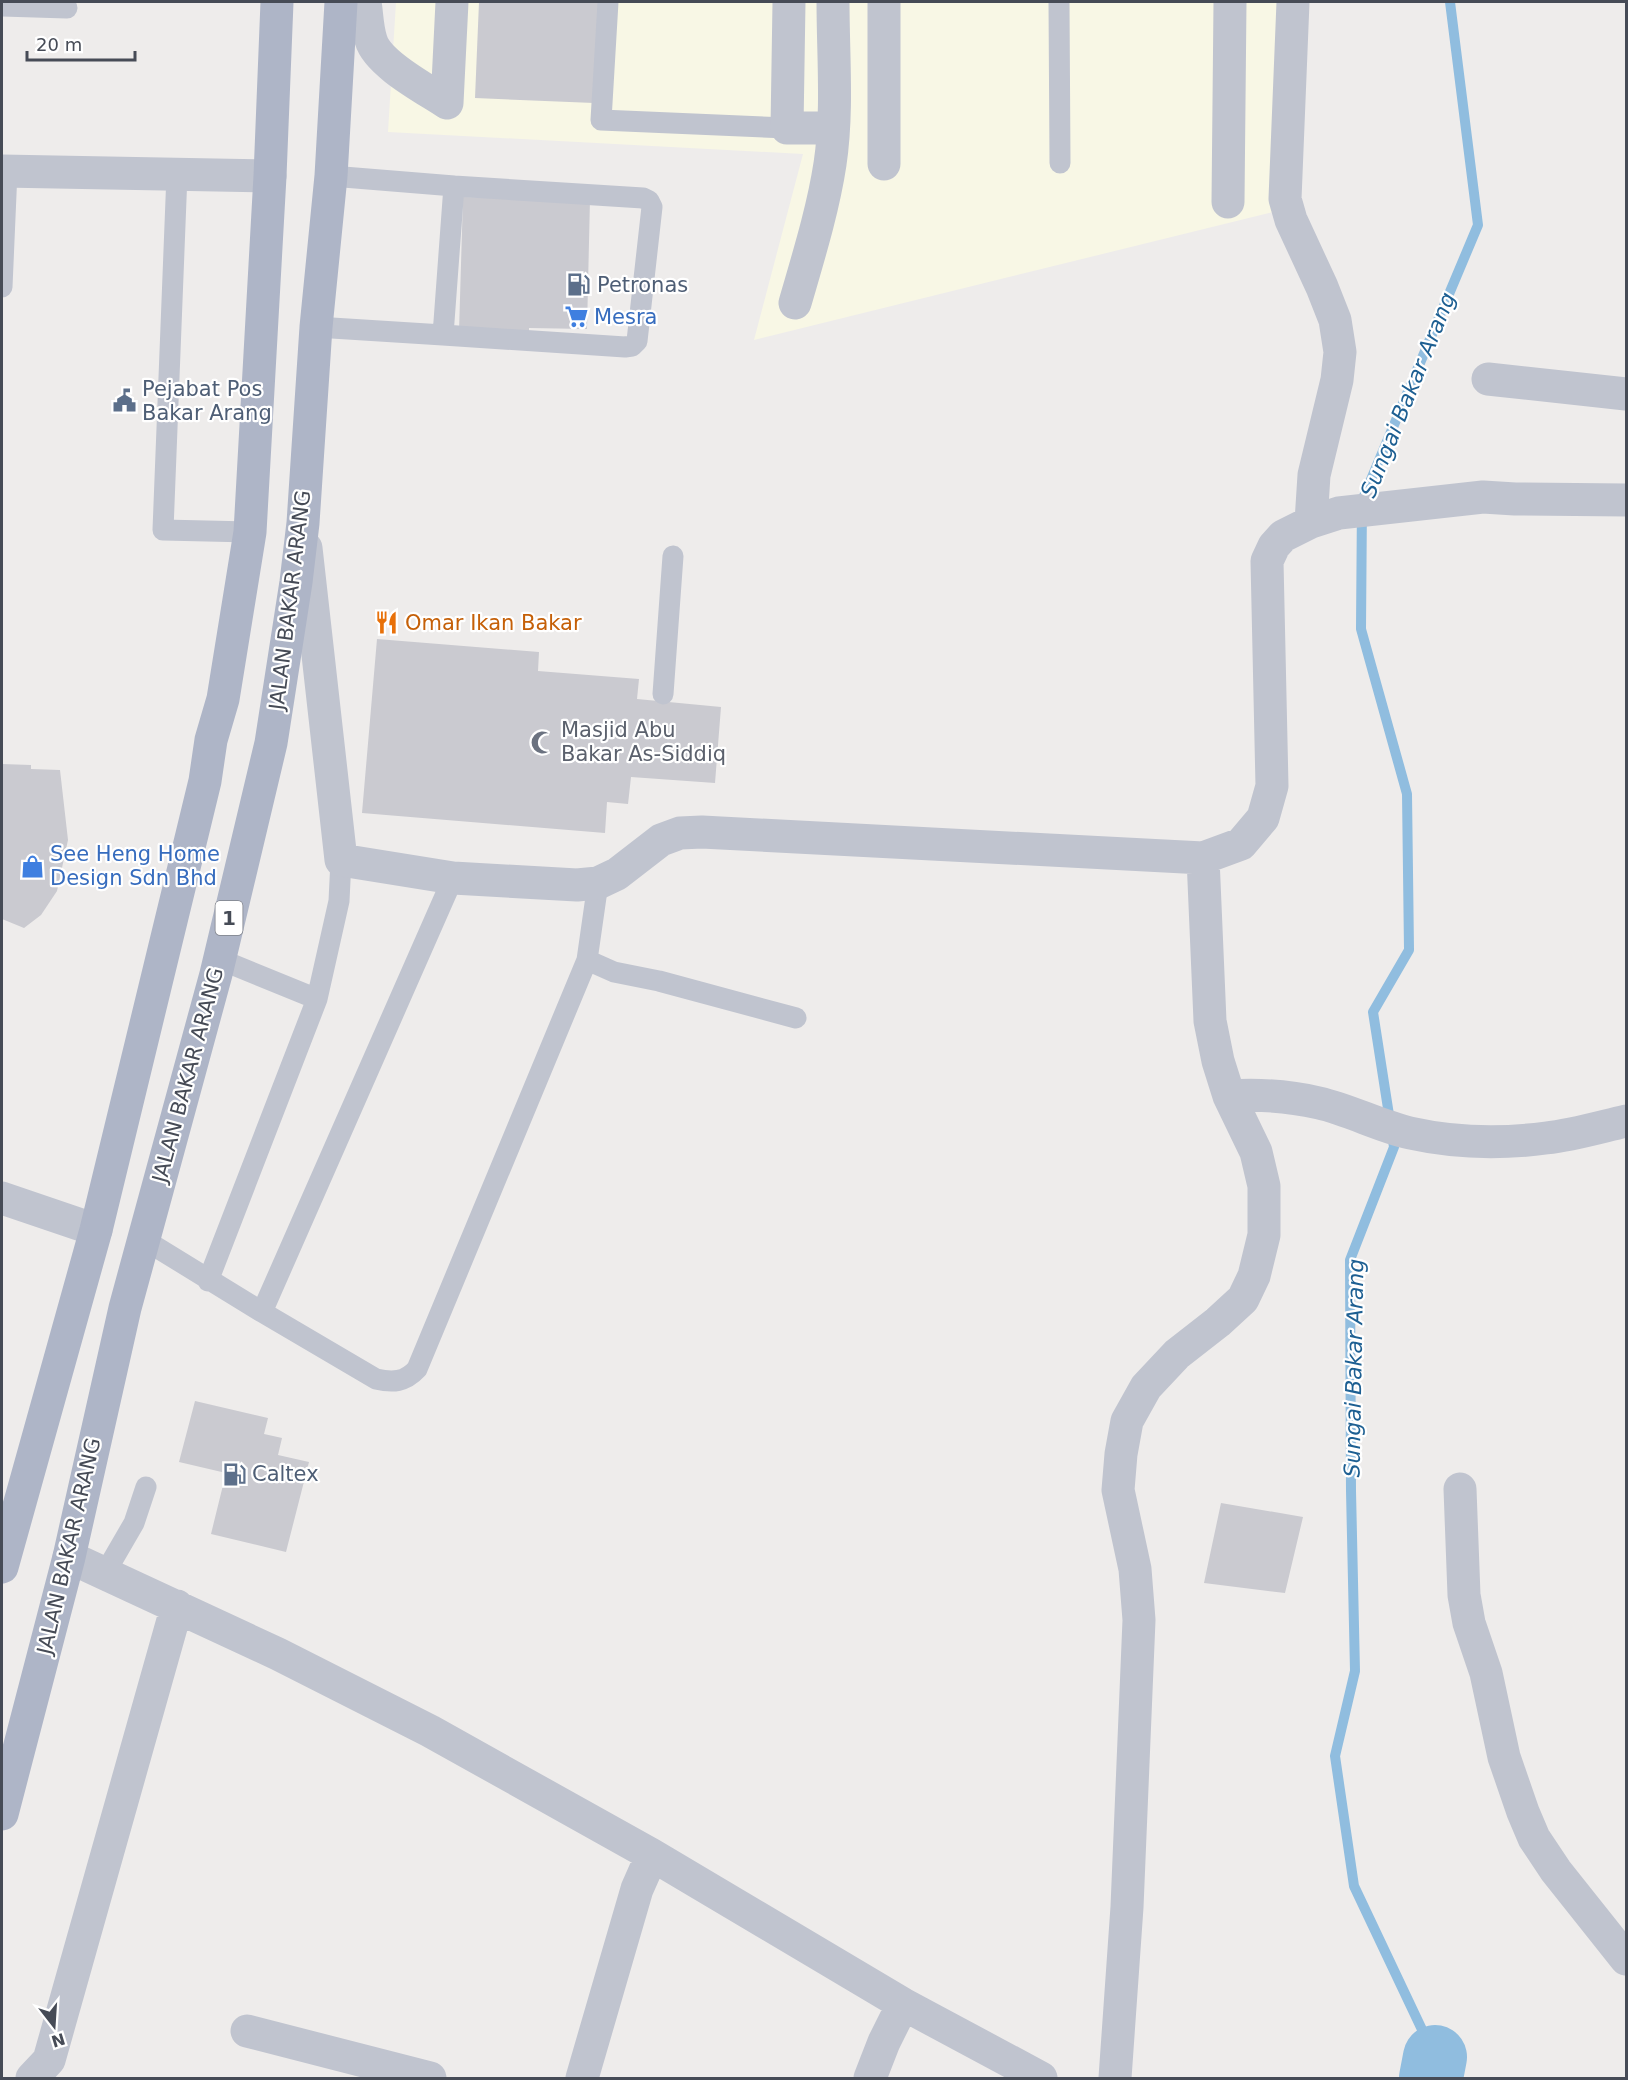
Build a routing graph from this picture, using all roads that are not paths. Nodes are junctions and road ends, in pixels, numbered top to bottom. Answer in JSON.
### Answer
{"nodes":[{"id":1,"x":277,"y":2,"type":"edge"},
{"id":2,"x":341,"y":2,"type":"edge"},
{"id":3,"x":365,"y":2,"type":"edge"},
{"id":4,"x":452,"y":2,"type":"edge"},
{"id":5,"x":608,"y":2,"type":"edge"},
{"id":6,"x":789,"y":2,"type":"edge"},
{"id":7,"x":832,"y":2,"type":"edge"},
{"id":8,"x":884,"y":2,"type":"edge"},
{"id":9,"x":1059,"y":2,"type":"edge"},
{"id":10,"x":1230,"y":2,"type":"edge"},
{"id":11,"x":1293,"y":2,"type":"edge"},
{"id":12,"x":2,"y":6,"type":"edge"},
{"id":13,"x":67,"y":8,"type":"dead end"},
{"id":14,"x":788,"y":128,"type":"junction"},
{"id":15,"x":833,"y":128,"type":"junction"},
{"id":16,"x":1060,"y":163,"type":"dead end"},
{"id":17,"x":884,"y":164,"type":"dead end"},
{"id":18,"x":4,"y":171,"type":"edge"},
{"id":19,"x":177,"y":174,"type":"junction"},
{"id":20,"x":270,"y":176,"type":"junction"},
{"id":21,"x":331,"y":176,"type":"junction"},
{"id":22,"x":454,"y":186,"type":"junction"},
{"id":23,"x":1228,"y":202,"type":"dead end"},
{"id":24,"x":2,"y":287,"type":"edge"},
{"id":25,"x":795,"y":303,"type":"dead end"},
{"id":26,"x":316,"y":327,"type":"junction"},
{"id":27,"x":443,"y":335,"type":"junction"},
{"id":28,"x":1488,"y":379,"type":"dead end"},
{"id":29,"x":1626,"y":394,"type":"edge"},
{"id":30,"x":1626,"y":500,"type":"edge"},
{"id":31,"x":1325,"y":518,"type":"junction"},
{"id":32,"x":303,"y":523,"type":"junction"},
{"id":33,"x":250,"y":532,"type":"junction"},
{"id":34,"x":673,"y":556,"type":"dead end"},
{"id":35,"x":663,"y":694,"type":"dead end"},
{"id":36,"x":1203,"y":858,"type":"junction"},
{"id":37,"x":341,"y":860,"type":"junction"},
{"id":38,"x":453,"y":878,"type":"junction"},
{"id":39,"x":598,"y":883,"type":"junction"},
{"id":40,"x":219,"y":959,"type":"junction"},
{"id":41,"x":587,"y":960,"type":"junction"},
{"id":42,"x":317,"y":999,"type":"junction"},
{"id":43,"x":796,"y":1018,"type":"dead end"},
{"id":44,"x":1229,"y":1096,"type":"junction"},
{"id":45,"x":1626,"y":1121,"type":"edge"},
{"id":46,"x":2,"y":1198,"type":"edge"},
{"id":47,"x":96,"y":1230,"type":"junction"},
{"id":48,"x":142,"y":1239,"type":"junction"},
{"id":49,"x":208,"y":1281,"type":"junction"},
{"id":50,"x":262,"y":1312,"type":"junction"},
{"id":51,"x":146,"y":1487,"type":"dead end"},
{"id":52,"x":1460,"y":1489,"type":"dead end"},
{"id":53,"x":69,"y":1557,"type":"junction"},
{"id":54,"x":2,"y":1567,"type":"edge"},
{"id":55,"x":105,"y":1573,"type":"junction"},
{"id":56,"x":177,"y":1606,"type":"junction"},
{"id":57,"x":2,"y":1814,"type":"edge"},
{"id":58,"x":652,"y":1855,"type":"junction"},
{"id":59,"x":1626,"y":1959,"type":"edge"},
{"id":60,"x":903,"y":2004,"type":"junction"},
{"id":61,"x":247,"y":2031,"type":"dead end"},
{"id":62,"x":33,"y":2079,"type":"edge"},
{"id":63,"x":430,"y":2079,"type":"edge"},
{"id":64,"x":582,"y":2079,"type":"edge"},
{"id":65,"x":870,"y":2079,"type":"edge"},
{"id":66,"x":1041,"y":2079,"type":"edge"},
{"id":67,"x":1115,"y":2079,"type":"edge"}],
"edges":[{"from":1,"to":20,"type":"main road"},
{"from":2,"to":21,"type":"main road","name":"JALAN BAKAR ARANG","number":"1"},
{"from":3,"to":4,"type":"street"},
{"from":5,"to":14,"type":"lane"},
{"from":6,"to":14,"type":"street"},
{"from":7,"to":15,"type":"street"},
{"from":8,"to":17,"type":"street"},
{"from":9,"to":16,"type":"lane"},
{"from":10,"to":23,"type":"street"},
{"from":11,"to":31,"type":"street"},
{"from":12,"to":13,"type":"lane"},
{"from":14,"to":15,"type":"street"},
{"from":15,"to":25,"type":"street"},
{"from":18,"to":19,"type":"street"},
{"from":18,"to":24,"type":"lane"},
{"from":19,"to":20,"type":"street"},
{"from":19,"to":33,"type":"lane"},
{"from":20,"to":33,"type":"main road"},
{"from":21,"to":22,"type":"lane"},
{"from":21,"to":26,"type":"main road","name":"JALAN BAKAR ARANG","number":"1"},
{"from":22,"to":27,"type":"lane"},
{"from":22,"to":27,"type":"lane"},
{"from":26,"to":27,"type":"lane"},
{"from":26,"to":32,"type":"main road","name":"JALAN BAKAR ARANG","number":"1"},
{"from":28,"to":29,"type":"street"},
{"from":30,"to":31,"type":"street"},
{"from":31,"to":36,"type":"street"},
{"from":32,"to":37,"type":"street"},
{"from":32,"to":40,"type":"main road","name":"JALAN BAKAR ARANG","number":"1"},
{"from":33,"to":47,"type":"main road"},
{"from":34,"to":35,"type":"lane"},
{"from":36,"to":39,"type":"street"},
{"from":36,"to":44,"type":"street"},
{"from":37,"to":38,"type":"street"},
{"from":37,"to":42,"type":"lane"},
{"from":38,"to":39,"type":"street"},
{"from":38,"to":50,"type":"lane"},
{"from":39,"to":41,"type":"lane"},
{"from":40,"to":42,"type":"lane"},
{"from":40,"to":48,"type":"main road","name":"JALAN BAKAR ARANG","number":"1"},
{"from":41,"to":43,"type":"lane"},
{"from":41,"to":50,"type":"lane"},
{"from":42,"to":49,"type":"lane"},
{"from":44,"to":45,"type":"street"},
{"from":44,"to":67,"type":"street"},
{"from":46,"to":47,"type":"street"},
{"from":47,"to":54,"type":"main road"},
{"from":48,"to":49,"type":"lane"},
{"from":48,"to":53,"type":"main road","name":"JALAN BAKAR ARANG","number":"1"},
{"from":49,"to":50,"type":"lane"},
{"from":51,"to":55,"type":"lane"},
{"from":52,"to":59,"type":"street"},
{"from":53,"to":55,"type":"street"},
{"from":53,"to":57,"type":"main road","name":"JALAN BAKAR ARANG","number":"1"},
{"from":55,"to":56,"type":"street"},
{"from":56,"to":58,"type":"street"},
{"from":56,"to":62,"type":"street"},
{"from":58,"to":60,"type":"street"},
{"from":58,"to":64,"type":"street"},
{"from":60,"to":65,"type":"street"},
{"from":60,"to":66,"type":"street"},
{"from":61,"to":63,"type":"street"}]}
